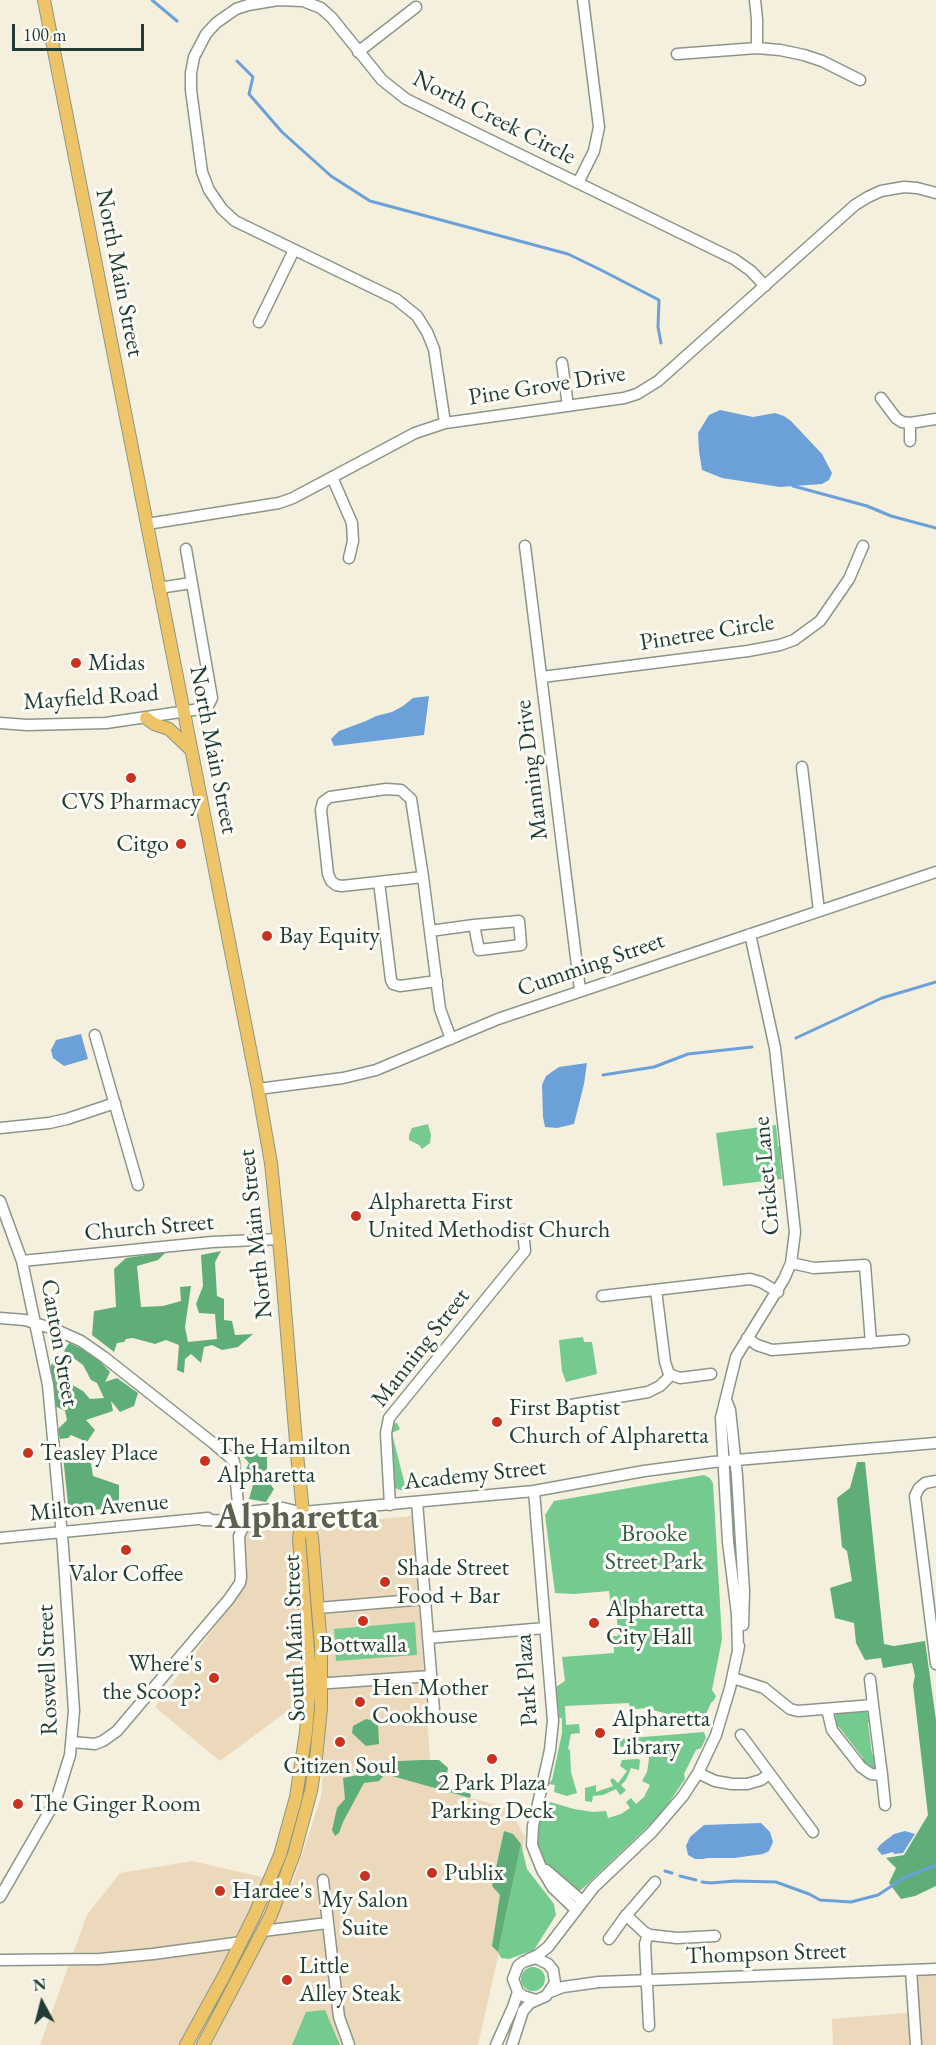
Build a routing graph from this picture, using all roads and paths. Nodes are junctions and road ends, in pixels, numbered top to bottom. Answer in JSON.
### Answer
{"nodes":[{"id":1,"x":44,"y":0,"type":"edge"},
{"id":2,"x":583,"y":0,"type":"edge"},
{"id":3,"x":755,"y":0,"type":"edge"},
{"id":4,"x":416,"y":7,"type":"dead end"},
{"id":5,"x":757,"y":48,"type":"junction"},
{"id":6,"x":358,"y":52,"type":"junction"},
{"id":7,"x":677,"y":54,"type":"dead end"},
{"id":8,"x":860,"y":80,"type":"dead end"},
{"id":9,"x":578,"y":183,"type":"junction"},
{"id":10,"x":936,"y":193,"type":"edge"},
{"id":11,"x":294,"y":250,"type":"junction"},
{"id":12,"x":765,"y":286,"type":"junction"},
{"id":13,"x":259,"y":322,"type":"dead end"},
{"id":14,"x":562,"y":363,"type":"dead end"},
{"id":15,"x":881,"y":398,"type":"dead end"},
{"id":16,"x":568,"y":406,"type":"junction"},
{"id":17,"x":936,"y":419,"type":"edge"},
{"id":18,"x":445,"y":423,"type":"junction"},
{"id":19,"x":910,"y":423,"type":"junction"},
{"id":20,"x":909,"y":441,"type":"dead end"},
{"id":21,"x":332,"y":477,"type":"junction"},
{"id":22,"x":147,"y":524,"type":"junction"},
{"id":23,"x":525,"y":546,"type":"dead end"},
{"id":24,"x":863,"y":546,"type":"dead end"},
{"id":25,"x":186,"y":549,"type":"dead end"},
{"id":26,"x":349,"y":558,"type":"dead end"},
{"id":27,"x":191,"y":583,"type":"junction"},
{"id":28,"x":159,"y":588,"type":"junction"},
{"id":29,"x":542,"y":677,"type":"junction"},
{"id":30,"x":184,"y":711,"type":"junction"},
{"id":31,"x":146,"y":718,"type":"junction"},
{"id":32,"x":0,"y":723,"type":"edge"},
{"id":33,"x":191,"y":750,"type":"junction"},
{"id":34,"x":802,"y":767,"type":"dead end"},
{"id":35,"x":936,"y":872,"type":"edge"},
{"id":36,"x":423,"y":877,"type":"junction"},
{"id":37,"x":379,"y":882,"type":"junction"},
{"id":38,"x":819,"y":910,"type":"junction"},
{"id":39,"x":474,"y":925,"type":"junction"},
{"id":40,"x":430,"y":931,"type":"junction"},
{"id":41,"x":750,"y":934,"type":"junction"},
{"id":42,"x":436,"y":981,"type":"junction"},
{"id":43,"x":580,"y":990,"type":"junction"},
{"id":44,"x":96,"y":1035,"type":"dead end"},
{"id":45,"x":451,"y":1039,"type":"junction"},
{"id":46,"x":258,"y":1089,"type":"junction"},
{"id":47,"x":115,"y":1103,"type":"junction"},
{"id":48,"x":0,"y":1128,"type":"edge"},
{"id":49,"x":138,"y":1185,"type":"dead end"},
{"id":50,"x":0,"y":1201,"type":"edge"},
{"id":51,"x":523,"y":1230,"type":"dead end"},
{"id":52,"x":279,"y":1239,"type":"junction"},
{"id":53,"x":22,"y":1261,"type":"junction"},
{"id":54,"x":791,"y":1263,"type":"junction"},
{"id":55,"x":656,"y":1290,"type":"junction"},
{"id":56,"x":778,"y":1292,"type":"junction"},
{"id":57,"x":602,"y":1296,"type":"dead end"},
{"id":58,"x":0,"y":1318,"type":"edge"},
{"id":59,"x":36,"y":1323,"type":"junction"},
{"id":60,"x":747,"y":1338,"type":"junction"},
{"id":61,"x":904,"y":1340,"type":"dead end"},
{"id":62,"x":871,"y":1343,"type":"junction"},
{"id":63,"x":711,"y":1374,"type":"dead end"},
{"id":64,"x":671,"y":1375,"type":"junction"},
{"id":65,"x":726,"y":1401,"type":"junction"},
{"id":66,"x":571,"y":1405,"type":"dead end"},
{"id":67,"x":936,"y":1443,"type":"edge"},
{"id":68,"x":735,"y":1459,"type":"junction"},
{"id":69,"x":723,"y":1461,"type":"junction"},
{"id":70,"x":936,"y":1481,"type":"edge"},
{"id":71,"x":534,"y":1491,"type":"junction"},
{"id":72,"x":417,"y":1502,"type":"junction"},
{"id":73,"x":390,"y":1505,"type":"junction"},
{"id":74,"x":303,"y":1512,"type":"junction"},
{"id":75,"x":235,"y":1513,"type":"junction"},
{"id":76,"x":202,"y":1520,"type":"junction"},
{"id":77,"x":246,"y":1521,"type":"junction"},
{"id":78,"x":61,"y":1532,"type":"junction"},
{"id":79,"x":0,"y":1538,"type":"edge"},
{"id":80,"x":931,"y":1585,"type":"edge"},
{"id":81,"x":425,"y":1599,"type":"junction"},
{"id":82,"x":318,"y":1608,"type":"junction"},
{"id":83,"x":545,"y":1628,"type":"junction"},
{"id":84,"x":428,"y":1638,"type":"junction"},
{"id":85,"x":738,"y":1652,"type":"junction"},
{"id":86,"x":936,"y":1664,"type":"edge"},
{"id":87,"x":431,"y":1676,"type":"junction"},
{"id":88,"x":733,"y":1677,"type":"junction"},
{"id":89,"x":870,"y":1679,"type":"dead end"},
{"id":90,"x":316,"y":1684,"type":"junction"},
{"id":91,"x":873,"y":1705,"type":"junction"},
{"id":92,"x":827,"y":1709,"type":"junction"},
{"id":93,"x":435,"y":1710,"type":"dead end"},
{"id":94,"x":741,"y":1735,"type":"dead end"},
{"id":95,"x":72,"y":1742,"type":"junction"},
{"id":96,"x":698,"y":1773,"type":"junction"},
{"id":97,"x":769,"y":1774,"type":"junction"},
{"id":98,"x":882,"y":1775,"type":"junction"},
{"id":99,"x":885,"y":1805,"type":"dead end"},
{"id":100,"x":813,"y":1832,"type":"dead end"},
{"id":101,"x":270,"y":1879,"type":"junction"},
{"id":102,"x":323,"y":1880,"type":"dead end"},
{"id":103,"x":656,"y":1882,"type":"dead end"},
{"id":104,"x":0,"y":1897,"type":"edge"},
{"id":105,"x":579,"y":1905,"type":"junction"},
{"id":106,"x":626,"y":1915,"type":"junction"},
{"id":107,"x":566,"y":1922,"type":"junction"},
{"id":108,"x":327,"y":1923,"type":"junction"},
{"id":109,"x":263,"y":1931,"type":"junction"},
{"id":110,"x":648,"y":1934,"type":"junction"},
{"id":111,"x":715,"y":1936,"type":"dead end"},
{"id":112,"x":609,"y":1939,"type":"dead end"},
{"id":113,"x":242,"y":1942,"type":"junction"},
{"id":114,"x":529,"y":1959,"type":"junction"},
{"id":115,"x":0,"y":1960,"type":"edge"},
{"id":116,"x":936,"y":1969,"type":"edge"},
{"id":117,"x":911,"y":1970,"type":"junction"},
{"id":118,"x":553,"y":1971,"type":"junction"},
{"id":119,"x":647,"y":1980,"type":"junction"},
{"id":120,"x":599,"y":1982,"type":"junction"},
{"id":121,"x":518,"y":1992,"type":"junction"},
{"id":122,"x":550,"y":1992,"type":"junction"},
{"id":123,"x":229,"y":1995,"type":"junction"},
{"id":124,"x":536,"y":2000,"type":"junction"},
{"id":125,"x":649,"y":2026,"type":"dead end"},
{"id":126,"x":186,"y":2045,"type":"edge"},
{"id":127,"x":203,"y":2045,"type":"edge"},
{"id":128,"x":349,"y":2045,"type":"edge"},
{"id":129,"x":496,"y":2045,"type":"edge"},
{"id":130,"x":512,"y":2045,"type":"edge"},
{"id":131,"x":916,"y":2045,"type":"edge"}],
"edges":[{"from":1,"to":22,"type":"main road","name":"North Main Street"},
{"from":2,"to":9,"type":"street"},
{"from":3,"to":5,"type":"street"},
{"from":4,"to":6,"type":"street"},
{"from":5,"to":7,"type":"street"},
{"from":5,"to":8,"type":"street"},
{"from":6,"to":9,"type":"street","name":"North Creek Circle"},
{"from":6,"to":11,"type":"street","name":"North Creek Circle"},
{"from":9,"to":12,"type":"street","name":"North Creek Circle"},
{"from":10,"to":12,"type":"street","name":"Pine Grove Drive"},
{"from":11,"to":13,"type":"street"},
{"from":11,"to":18,"type":"street","name":"North Creek Circle"},
{"from":12,"to":16,"type":"street","name":"Pine Grove Drive"},
{"from":14,"to":16,"type":"street"},
{"from":15,"to":19,"type":"street"},
{"from":16,"to":18,"type":"street","name":"Pine Grove Drive"},
{"from":17,"to":19,"type":"street"},
{"from":18,"to":21,"type":"street","name":"Pine Grove Drive"},
{"from":19,"to":20,"type":"street"},
{"from":21,"to":22,"type":"street","name":"Pine Grove Drive"},
{"from":21,"to":26,"type":"street"},
{"from":22,"to":28,"type":"main road","name":"North Main Street"},
{"from":23,"to":29,"type":"street","name":"Manning Drive"},
{"from":24,"to":29,"type":"street","name":"Pinetree Circle"},
{"from":25,"to":27,"type":"street"},
{"from":27,"to":28,"type":"street"},
{"from":27,"to":30,"type":"street","name":"Mayfield Road"},
{"from":28,"to":30,"type":"main road","name":"North Main Street"},
{"from":29,"to":43,"type":"street","name":"Manning Drive"},
{"from":30,"to":31,"type":"street","name":"Mayfield Road"},
{"from":30,"to":33,"type":"main road","name":"North Main Street"},
{"from":31,"to":32,"type":"street","name":"Mayfield Road"},
{"from":31,"to":33,"type":"main road"},
{"from":33,"to":46,"type":"main road","name":"North Main Street"},
{"from":34,"to":38,"type":"street"},
{"from":35,"to":38,"type":"street","name":"Cumming Street"},
{"from":36,"to":37,"type":"street"},
{"from":36,"to":37,"type":"street"},
{"from":36,"to":40,"type":"street"},
{"from":37,"to":42,"type":"street"},
{"from":38,"to":41,"type":"street","name":"Cumming Street"},
{"from":39,"to":39,"type":"street"},
{"from":39,"to":40,"type":"street"},
{"from":40,"to":42,"type":"street"},
{"from":41,"to":43,"type":"street","name":"Cumming Street"},
{"from":41,"to":54,"type":"street","name":"Cricket Lane"},
{"from":42,"to":45,"type":"street"},
{"from":43,"to":45,"type":"street","name":"Cumming Street"},
{"from":44,"to":47,"type":"street"},
{"from":45,"to":46,"type":"street","name":"Cumming Street"},
{"from":46,"to":52,"type":"main road","name":"North Main Street"},
{"from":47,"to":48,"type":"street"},
{"from":47,"to":49,"type":"street"},
{"from":50,"to":53,"type":"street","name":"Canton Street"},
{"from":51,"to":73,"type":"street","name":"Manning Street"},
{"from":52,"to":53,"type":"street","name":"Church Street"},
{"from":52,"to":74,"type":"main road","name":"North Main Street"},
{"from":53,"to":59,"type":"street","name":"Canton Street"},
{"from":54,"to":56,"type":"street","name":"Cricket Lane"},
{"from":54,"to":62,"type":"street"},
{"from":55,"to":56,"type":"street"},
{"from":55,"to":57,"type":"street"},
{"from":55,"to":64,"type":"street"},
{"from":56,"to":60,"type":"street","name":"Cricket Lane"},
{"from":58,"to":59,"type":"street"},
{"from":59,"to":75,"type":"street"},
{"from":59,"to":78,"type":"street","name":"Canton Street"},
{"from":60,"to":62,"type":"street"},
{"from":60,"to":65,"type":"street","name":"Cricket Lane"},
{"from":61,"to":62,"type":"street"},
{"from":63,"to":64,"type":"street"},
{"from":64,"to":66,"type":"street"},
{"from":65,"to":68,"type":"street","name":"Cricket Lane"},
{"from":65,"to":69,"type":"street","name":"Cricket Lane"},
{"from":67,"to":68,"type":"street","name":"Academy Street"},
{"from":68,"to":69,"type":"street","name":"Academy Street"},
{"from":68,"to":85,"type":"street","name":"Cricket Lane"},
{"from":69,"to":71,"type":"street","name":"Academy Street"},
{"from":69,"to":85,"type":"street","name":"Cricket Lane"},
{"from":70,"to":80,"type":"street"},
{"from":71,"to":72,"type":"street","name":"Academy Street"},
{"from":71,"to":83,"type":"street","name":"Park Plaza"},
{"from":72,"to":73,"type":"street","name":"Academy Street"},
{"from":72,"to":81,"type":"street"},
{"from":73,"to":74,"type":"street","name":"Academy Street"},
{"from":74,"to":75,"type":"street","name":"Milton Avenue"},
{"from":74,"to":77,"type":"street","name":"Milton Avenue"},
{"from":74,"to":82,"type":"main road","name":"South Main Street"},
{"from":74,"to":90,"type":"main road","name":"South Main Street"},
{"from":75,"to":76,"type":"street","name":"Milton Avenue"},
{"from":76,"to":77,"type":"street","name":"Milton Avenue"},
{"from":76,"to":78,"type":"street","name":"Milton Avenue"},
{"from":77,"to":95,"type":"street"},
{"from":78,"to":79,"type":"street","name":"Milton Avenue"},
{"from":78,"to":95,"type":"street","name":"Roswell Street"},
{"from":80,"to":86,"type":"street"},
{"from":81,"to":82,"type":"street"},
{"from":81,"to":84,"type":"street"},
{"from":82,"to":90,"type":"main road","name":"South Main Street"},
{"from":83,"to":84,"type":"street"},
{"from":83,"to":105,"type":"street","name":"Park Plaza"},
{"from":84,"to":87,"type":"street"},
{"from":85,"to":88,"type":"street"},
{"from":87,"to":90,"type":"street"},
{"from":87,"to":93,"type":"street"},
{"from":88,"to":92,"type":"street"},
{"from":88,"to":96,"type":"street"},
{"from":89,"to":91,"type":"street"},
{"from":90,"to":101,"type":"main road","name":"South Main Street"},
{"from":90,"to":109,"type":"main road","name":"South Main Street"},
{"from":91,"to":92,"type":"street"},
{"from":91,"to":98,"type":"street"},
{"from":92,"to":98,"type":"street"},
{"from":94,"to":97,"type":"street"},
{"from":95,"to":104,"type":"street","name":"Roswell Street"},
{"from":96,"to":97,"type":"street"},
{"from":96,"to":105,"type":"street"},
{"from":97,"to":100,"type":"street"},
{"from":98,"to":99,"type":"street"},
{"from":101,"to":109,"type":"main road"},
{"from":101,"to":113,"type":"main road","name":"South Main Street"},
{"from":102,"to":108,"type":"street"},
{"from":103,"to":106,"type":"street"},
{"from":105,"to":107,"type":"street"},
{"from":106,"to":110,"type":"street"},
{"from":106,"to":112,"type":"street"},
{"from":107,"to":114,"type":"street"},
{"from":107,"to":118,"type":"street"},
{"from":108,"to":109,"type":"street"},
{"from":108,"to":128,"type":"street"},
{"from":109,"to":123,"type":"main road","name":"South Main Street"},
{"from":110,"to":111,"type":"street"},
{"from":110,"to":119,"type":"street"},
{"from":113,"to":115,"type":"street"},
{"from":113,"to":123,"type":"main road"},
{"from":113,"to":126,"type":"main road","name":"South Main Street"},
{"from":114,"to":118,"type":"street"},
{"from":114,"to":121,"type":"street"},
{"from":116,"to":117,"type":"street","name":"Thompson Street"},
{"from":117,"to":119,"type":"street","name":"Thompson Street"},
{"from":117,"to":131,"type":"street"},
{"from":118,"to":120,"type":"street","name":"Thompson Street"},
{"from":118,"to":122,"type":"street"},
{"from":119,"to":120,"type":"street","name":"Thompson Street"},
{"from":119,"to":125,"type":"street"},
{"from":120,"to":122,"type":"street","name":"Thompson Street"},
{"from":121,"to":124,"type":"street"},
{"from":121,"to":129,"type":"street"},
{"from":122,"to":124,"type":"street"},
{"from":123,"to":127,"type":"main road","name":"South Main Street"},
{"from":124,"to":130,"type":"street"}]}
